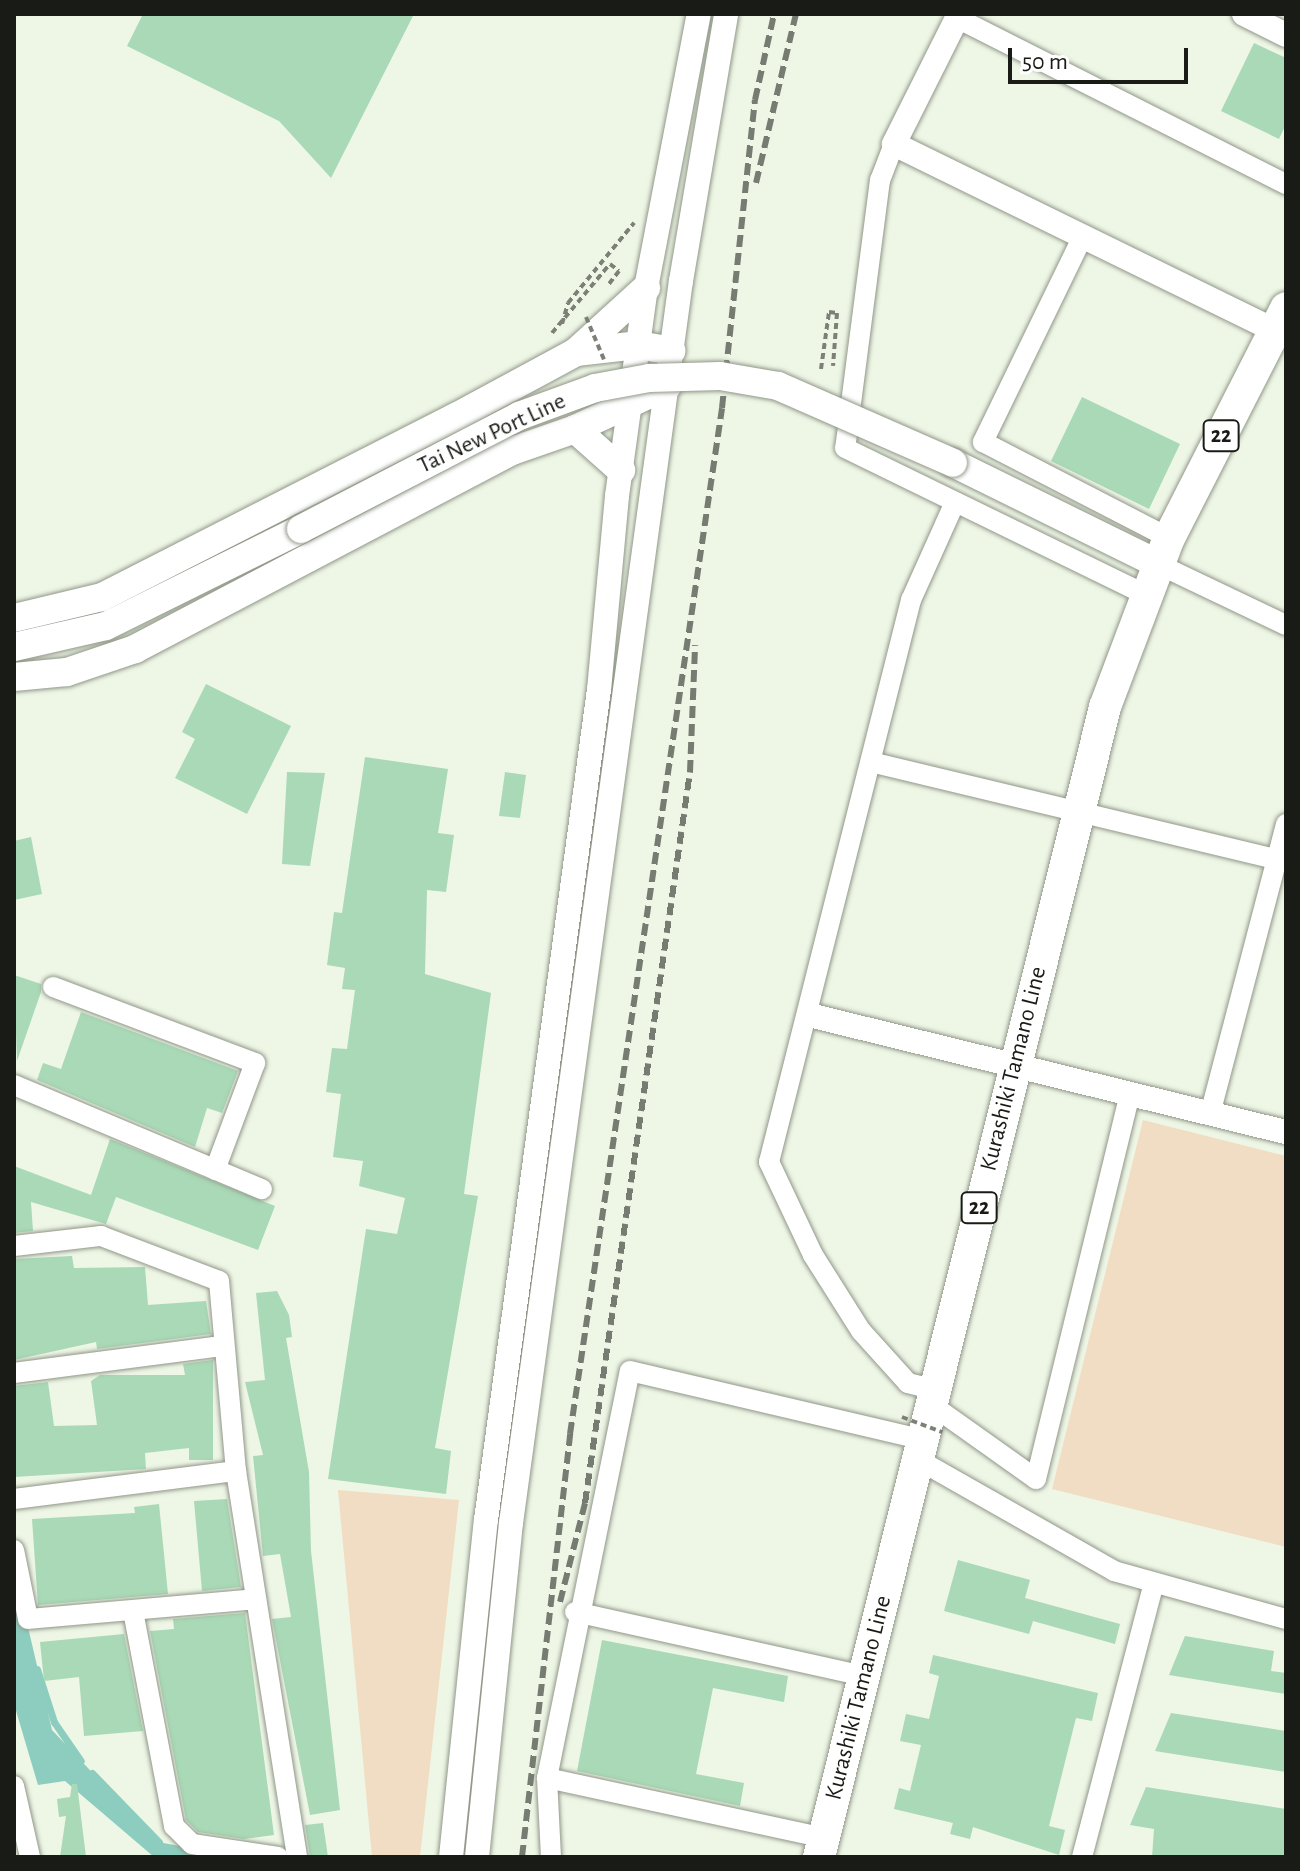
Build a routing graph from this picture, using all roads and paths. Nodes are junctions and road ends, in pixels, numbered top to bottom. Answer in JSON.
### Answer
{"nodes":[{"id":1,"x":699,"y":14,"type":"edge"},
{"id":2,"x":726,"y":14,"type":"edge"},
{"id":3,"x":1244,"y":14,"type":"edge"},
{"id":4,"x":958,"y":16,"type":"edge"},
{"id":5,"x":1286,"y":35,"type":"edge"},
{"id":6,"x":894,"y":144,"type":"junction"},
{"id":7,"x":1286,"y":184,"type":"edge"},
{"id":8,"x":634,"y":223,"type":"dead end"},
{"id":9,"x":1082,"y":238,"type":"junction"},
{"id":10,"x":617,"y":274,"type":"dead end"},
{"id":11,"x":646,"y":288,"type":"junction"},
{"id":12,"x":587,"y":297,"type":"dead end"},
{"id":13,"x":1282,"y":324,"type":"edge"},
{"id":14,"x":562,"y":326,"type":"dead end"},
{"id":15,"x":638,"y":345,"type":"junction"},
{"id":16,"x":671,"y":351,"type":"junction"},
{"id":17,"x":576,"y":352,"type":"junction"},
{"id":18,"x":831,"y":357,"type":"dead end"},
{"id":19,"x":821,"y":369,"type":"dead end"},
{"id":20,"x":667,"y":386,"type":"junction"},
{"id":21,"x":629,"y":410,"type":"junction"},
{"id":22,"x":575,"y":429,"type":"junction"},
{"id":23,"x":621,"y":470,"type":"junction"},
{"id":24,"x":955,"y":502,"type":"junction"},
{"id":25,"x":1164,"y":551,"type":"junction"},
{"id":26,"x":1146,"y":595,"type":"junction"},
{"id":27,"x":14,"y":618,"type":"edge"},
{"id":28,"x":1286,"y":625,"type":"edge"},
{"id":29,"x":14,"y":647,"type":"edge"},
{"id":30,"x":14,"y":677,"type":"edge"},
{"id":31,"x":871,"y":762,"type":"junction"},
{"id":32,"x":1078,"y":808,"type":"junction"},
{"id":33,"x":1286,"y":824,"type":"edge"},
{"id":34,"x":1281,"y":860,"type":"edge"},
{"id":35,"x":53,"y":987,"type":"dead end"},
{"id":36,"x":809,"y":1015,"type":"junction"},
{"id":37,"x":1016,"y":1066,"type":"junction"},
{"id":38,"x":14,"y":1085,"type":"edge"},
{"id":39,"x":1130,"y":1094,"type":"junction"},
{"id":40,"x":1210,"y":1114,"type":"junction"},
{"id":41,"x":1286,"y":1132,"type":"edge"},
{"id":42,"x":215,"y":1170,"type":"junction"},
{"id":43,"x":262,"y":1189,"type":"dead end"},
{"id":44,"x":14,"y":1246,"type":"edge"},
{"id":45,"x":223,"y":1346,"type":"junction"},
{"id":46,"x":14,"y":1373,"type":"edge"},
{"id":47,"x":924,"y":1423,"type":"junction"},
{"id":48,"x":236,"y":1471,"type":"junction"},
{"id":49,"x":14,"y":1499,"type":"edge"},
{"id":50,"x":14,"y":1550,"type":"edge"},
{"id":51,"x":1153,"y":1587,"type":"junction"},
{"id":52,"x":256,"y":1599,"type":"junction"},
{"id":53,"x":133,"y":1611,"type":"junction"},
{"id":54,"x":575,"y":1612,"type":"junction"},
{"id":55,"x":1286,"y":1619,"type":"edge"},
{"id":56,"x":863,"y":1676,"type":"junction"},
{"id":57,"x":547,"y":1778,"type":"junction"},
{"id":58,"x":14,"y":1786,"type":"edge"},
{"id":59,"x":821,"y":1847,"type":"edge"},
{"id":60,"x":30,"y":1857,"type":"edge"},
{"id":61,"x":278,"y":1857,"type":"edge"},
{"id":62,"x":297,"y":1857,"type":"edge"},
{"id":63,"x":451,"y":1857,"type":"edge"},
{"id":64,"x":477,"y":1857,"type":"edge"},
{"id":65,"x":551,"y":1857,"type":"edge"},
{"id":66,"x":1082,"y":1857,"type":"edge"}],
"edges":[{"from":1,"to":11,"type":"street"},
{"from":2,"to":16,"type":"street"},
{"from":3,"to":5,"type":"street"},
{"from":4,"to":6,"type":"street"},
{"from":4,"to":7,"type":"street"},
{"from":6,"to":9,"type":"street"},
{"from":6,"to":24,"type":"street"},
{"from":8,"to":14,"type":"path"},
{"from":9,"to":13,"type":"street"},
{"from":9,"to":25,"type":"street"},
{"from":10,"to":12,"type":"path"},
{"from":11,"to":15,"type":"street"},
{"from":11,"to":17,"type":"main road"},
{"from":13,"to":25,"type":"main road","name":"Kurashiki Tamano Line","number":"22"},
{"from":15,"to":16,"type":"main road"},
{"from":15,"to":17,"type":"main road"},
{"from":15,"to":21,"type":"street"},
{"from":16,"to":20,"type":"street"},
{"from":17,"to":27,"type":"main road"},
{"from":18,"to":19,"type":"path"},
{"from":20,"to":21,"type":"main road"},
{"from":20,"to":64,"type":"street"},
{"from":21,"to":22,"type":"main road"},
{"from":21,"to":23,"type":"street"},
{"from":22,"to":23,"type":"main road"},
{"from":22,"to":30,"type":"main road"},
{"from":23,"to":63,"type":"street"},
{"from":24,"to":26,"type":"street"},
{"from":24,"to":31,"type":"street"},
{"from":25,"to":26,"type":"main road","name":"Kurashiki Tamano Line","number":"22"},
{"from":25,"to":28,"type":"street"},
{"from":25,"to":29,"type":"main road","name":"Tai New Port Line","bridge":true},
{"from":26,"to":32,"type":"main road","name":"Kurashiki Tamano Line","number":"22"},
{"from":31,"to":32,"type":"street"},
{"from":31,"to":36,"type":"street"},
{"from":32,"to":34,"type":"street"},
{"from":32,"to":37,"type":"main road","name":"Kurashiki Tamano Line","number":"22"},
{"from":33,"to":34,"type":"street"},
{"from":34,"to":40,"type":"street"},
{"from":35,"to":42,"type":"street"},
{"from":36,"to":37,"type":"street"},
{"from":36,"to":47,"type":"street"},
{"from":37,"to":39,"type":"street"},
{"from":37,"to":47,"type":"main road","name":"Kurashiki Tamano Line","number":"22"},
{"from":38,"to":42,"type":"street"},
{"from":39,"to":40,"type":"street"},
{"from":39,"to":47,"type":"street"},
{"from":40,"to":41,"type":"street"},
{"from":42,"to":43,"type":"street"},
{"from":44,"to":45,"type":"street"},
{"from":45,"to":46,"type":"street"},
{"from":45,"to":48,"type":"street"},
{"from":47,"to":51,"type":"street"},
{"from":47,"to":54,"type":"street"},
{"from":47,"to":56,"type":"main road","name":"Kurashiki Tamano Line","number":"22"},
{"from":48,"to":49,"type":"street"},
{"from":48,"to":52,"type":"street"},
{"from":50,"to":53,"type":"street"},
{"from":51,"to":55,"type":"street"},
{"from":51,"to":66,"type":"street"},
{"from":52,"to":53,"type":"street"},
{"from":52,"to":62,"type":"street"},
{"from":53,"to":61,"type":"street"},
{"from":54,"to":56,"type":"street"},
{"from":54,"to":57,"type":"street"},
{"from":56,"to":59,"type":"main road","name":"Kurashiki Tamano Line","number":"22"},
{"from":57,"to":59,"type":"street"},
{"from":57,"to":65,"type":"street"},
{"from":58,"to":60,"type":"street"}]}
